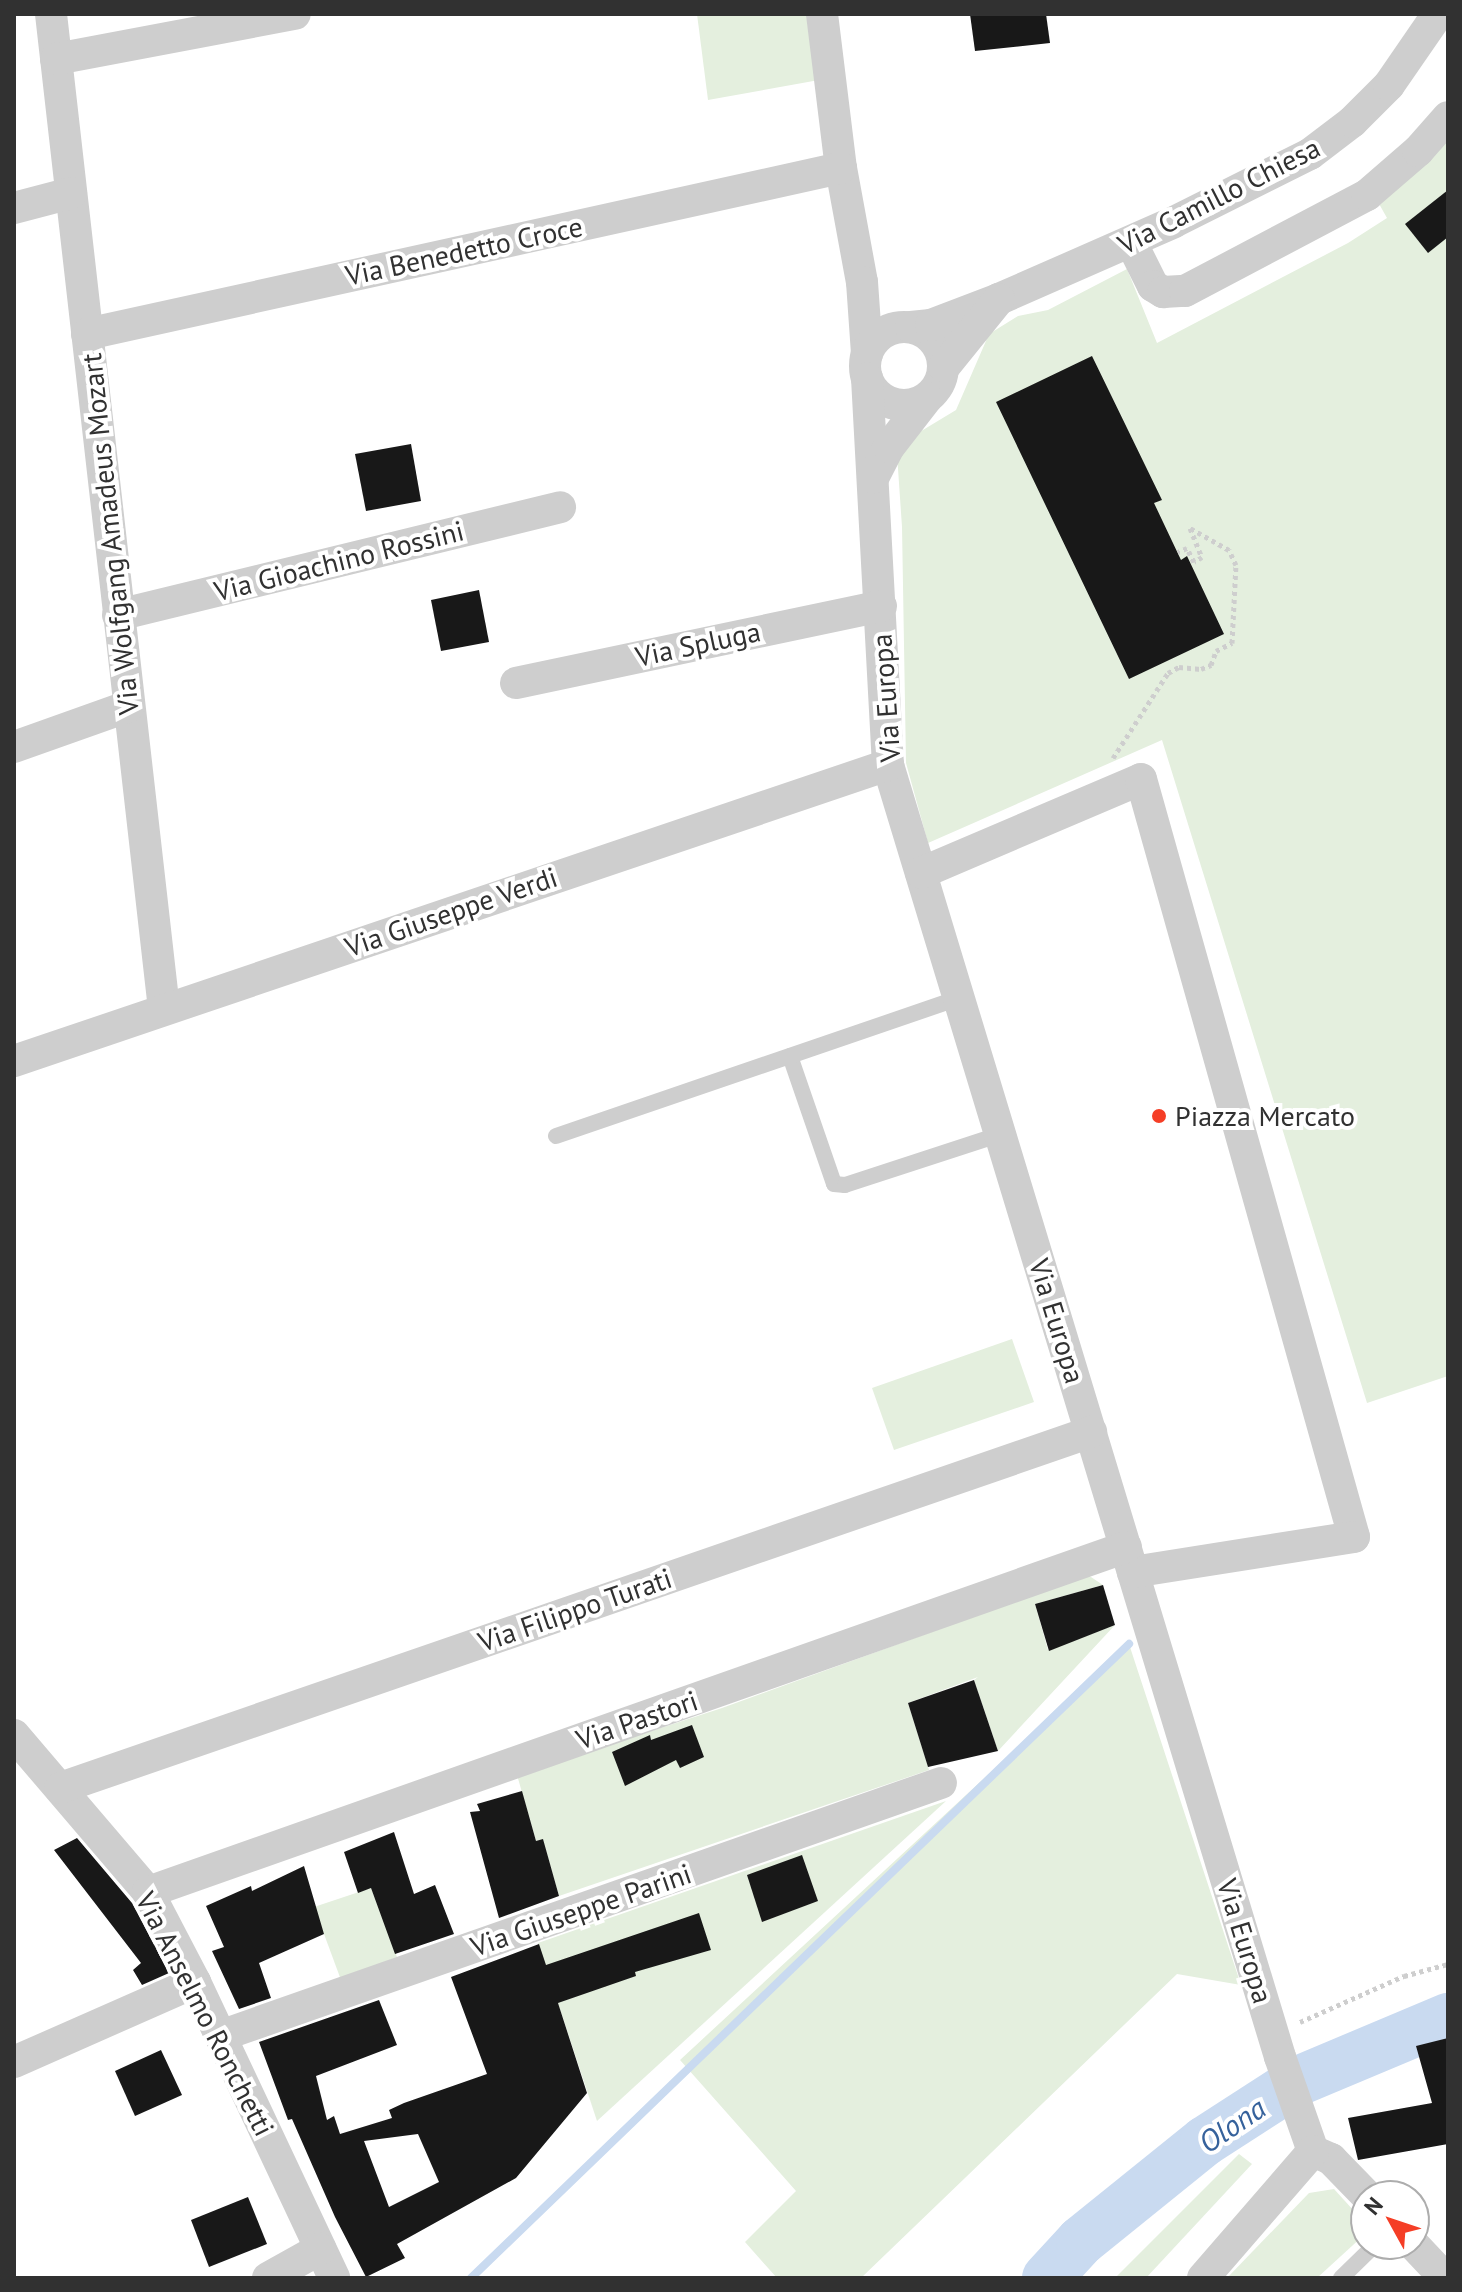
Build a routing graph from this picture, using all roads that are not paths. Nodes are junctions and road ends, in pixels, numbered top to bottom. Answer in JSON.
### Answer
{"nodes":[{"id":1,"x":51,"y":14,"type":"edge"},
{"id":2,"x":295,"y":14,"type":"edge"},
{"id":3,"x":822,"y":14,"type":"edge"},
{"id":4,"x":1438,"y":14,"type":"edge"},
{"id":5,"x":56,"y":59,"type":"junction"},
{"id":6,"x":1448,"y":117,"type":"edge"},
{"id":7,"x":841,"y":168,"type":"junction"},
{"id":8,"x":71,"y":193,"type":"junction"},
{"id":9,"x":14,"y":208,"type":"edge"},
{"id":10,"x":1131,"y":242,"type":"junction"},
{"id":11,"x":862,"y":282,"type":"junction"},
{"id":12,"x":999,"y":299,"type":"junction"},
{"id":13,"x":906,"y":327,"type":"junction"},
{"id":14,"x":87,"y":334,"type":"junction"},
{"id":15,"x":867,"y":366,"type":"junction"},
{"id":16,"x":944,"y":367,"type":"junction"},
{"id":17,"x":927,"y":398,"type":"junction"},
{"id":18,"x":873,"y":478,"type":"junction"},
{"id":19,"x":560,"y":507,"type":"dead end"},
{"id":20,"x":881,"y":606,"type":"junction"},
{"id":21,"x":118,"y":615,"type":"junction"},
{"id":22,"x":516,"y":683,"type":"dead end"},
{"id":23,"x":129,"y":706,"type":"junction"},
{"id":24,"x":14,"y":747,"type":"edge"},
{"id":25,"x":888,"y":765,"type":"junction"},
{"id":26,"x":921,"y":873,"type":"junction"},
{"id":27,"x":960,"y":998,"type":"junction"},
{"id":28,"x":164,"y":1009,"type":"junction"},
{"id":29,"x":790,"y":1056,"type":"junction"},
{"id":30,"x":14,"y":1061,"type":"edge"},
{"id":31,"x":1001,"y":1134,"type":"junction"},
{"id":32,"x":556,"y":1136,"type":"dead end"},
{"id":33,"x":1091,"y":1432,"type":"junction"},
{"id":34,"x":1130,"y":1559,"type":"junction"},
{"id":35,"x":14,"y":1735,"type":"edge"},
{"id":36,"x":941,"y":1783,"type":"dead end"},
{"id":37,"x":60,"y":1788,"type":"junction"},
{"id":38,"x":148,"y":1892,"type":"junction"},
{"id":39,"x":195,"y":1982,"type":"junction"},
{"id":40,"x":220,"y":2036,"type":"junction"},
{"id":41,"x":14,"y":2062,"type":"edge"},
{"id":42,"x":1313,"y":2151,"type":"junction"},
{"id":43,"x":1351,"y":2180,"type":"edge"},
{"id":44,"x":320,"y":2249,"type":"junction"},
{"id":45,"x":1360,"y":2260,"type":"edge"},
{"id":46,"x":1428,"y":2260,"type":"edge"},
{"id":47,"x":268,"y":2278,"type":"edge"},
{"id":48,"x":334,"y":2278,"type":"edge"},
{"id":49,"x":1203,"y":2278,"type":"edge"},
{"id":50,"x":1341,"y":2278,"type":"edge"},
{"id":51,"x":1445,"y":2278,"type":"edge"}],
"edges":[{"from":1,"to":5,"type":"street","name":"Via Wolfgang Amadeus Mozart"},
{"from":2,"to":5,"type":"street"},
{"from":3,"to":7,"type":"street","name":"Via Europa"},
{"from":4,"to":10,"type":"street","name":"Via Camillo Chiesa"},
{"from":5,"to":8,"type":"street","name":"Via Wolfgang Amadeus Mozart"},
{"from":6,"to":10,"type":"street"},
{"from":7,"to":11,"type":"street","name":"Via Europa"},
{"from":7,"to":14,"type":"street","name":"Via Benedetto Croce"},
{"from":8,"to":9,"type":"street"},
{"from":8,"to":14,"type":"street","name":"Via Wolfgang Amadeus Mozart"},
{"from":10,"to":12,"type":"street","name":"Via Camillo Chiesa"},
{"from":11,"to":13,"type":"street"},
{"from":11,"to":15,"type":"street","name":"Via Europa"},
{"from":12,"to":13,"type":"street","name":"Via Camillo Chiesa"},
{"from":12,"to":16,"type":"street","name":"Via Camillo Chiesa"},
{"from":13,"to":15,"type":"street"},
{"from":13,"to":16,"type":"street"},
{"from":14,"to":21,"type":"street","name":"Via Wolfgang Amadeus Mozart"},
{"from":15,"to":17,"type":"street"},
{"from":15,"to":18,"type":"street","name":"Via Europa"},
{"from":16,"to":17,"type":"street"},
{"from":17,"to":18,"type":"street"},
{"from":18,"to":20,"type":"street","name":"Via Europa"},
{"from":19,"to":21,"type":"street","name":"Via Gioachino Rossini"},
{"from":20,"to":22,"type":"street","name":"Via Spluga"},
{"from":20,"to":25,"type":"street","name":"Via Europa"},
{"from":21,"to":23,"type":"street","name":"Via Wolfgang Amadeus Mozart"},
{"from":23,"to":24,"type":"street"},
{"from":23,"to":28,"type":"street","name":"Via Wolfgang Amadeus Mozart"},
{"from":25,"to":26,"type":"street","name":"Via Europa"},
{"from":25,"to":28,"type":"street","name":"Via Giuseppe Verdi"},
{"from":26,"to":27,"type":"street","name":"Via Europa"},
{"from":26,"to":34,"type":"street"},
{"from":27,"to":29,"type":"lane"},
{"from":27,"to":31,"type":"street","name":"Via Europa"},
{"from":28,"to":30,"type":"street","name":"Via Giuseppe Verdi"},
{"from":29,"to":31,"type":"lane"},
{"from":29,"to":32,"type":"lane"},
{"from":31,"to":33,"type":"street","name":"Via Europa"},
{"from":33,"to":34,"type":"street","name":"Via Europa"},
{"from":33,"to":37,"type":"street","name":"Via Filippo Turati"},
{"from":34,"to":38,"type":"street","name":"Via Pastori"},
{"from":34,"to":42,"type":"street","name":"Via Europa"},
{"from":35,"to":37,"type":"street","name":"Via Anselmo Ronchetti"},
{"from":36,"to":40,"type":"street","name":"Via Giuseppe Parini"},
{"from":37,"to":38,"type":"street","name":"Via Anselmo Ronchetti"},
{"from":38,"to":39,"type":"street","name":"Via Anselmo Ronchetti"},
{"from":39,"to":40,"type":"street","name":"Via Anselmo Ronchetti"},
{"from":39,"to":41,"type":"street"},
{"from":40,"to":44,"type":"street","name":"Via Anselmo Ronchetti"},
{"from":42,"to":43,"type":"street"},
{"from":42,"to":49,"type":"street"},
{"from":44,"to":47,"type":"street"},
{"from":44,"to":48,"type":"street","name":"Via Anselmo Ronchetti"},
{"from":45,"to":50,"type":"lane"},
{"from":46,"to":51,"type":"street"}]}
